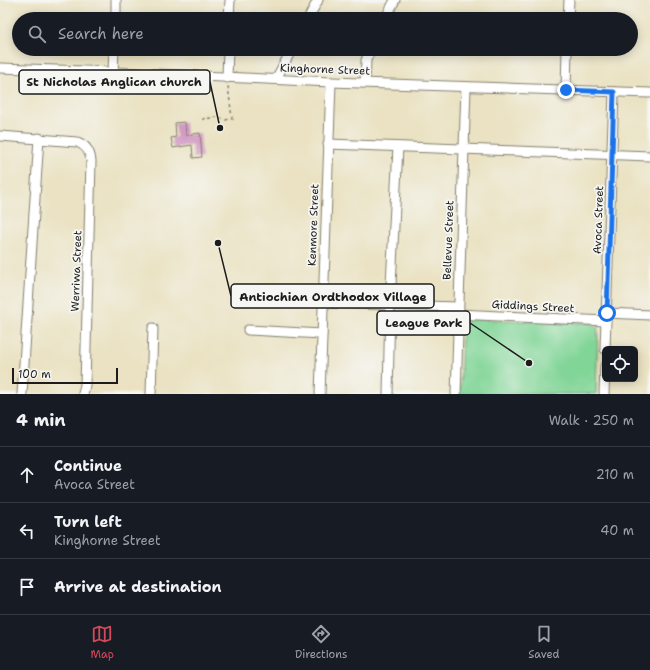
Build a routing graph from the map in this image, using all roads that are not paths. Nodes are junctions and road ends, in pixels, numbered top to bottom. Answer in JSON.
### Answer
{"nodes":[{"id":1,"x":116,"y":0,"type":"edge"},
{"id":2,"x":230,"y":0,"type":"edge"},
{"id":3,"x":318,"y":0,"type":"edge"},
{"id":4,"x":395,"y":0,"type":"edge"},
{"id":5,"x":569,"y":0,"type":"edge"},
{"id":6,"x":116,"y":12,"type":"edge"},
{"id":7,"x":229,"y":12,"type":"edge"},
{"id":8,"x":312,"y":12,"type":"edge"},
{"id":9,"x":389,"y":12,"type":"edge"},
{"id":10,"x":568,"y":12,"type":"edge"},
{"id":11,"x":114,"y":56,"type":"edge"},
{"id":12,"x":228,"y":56,"type":"edge"},
{"id":13,"x":288,"y":56,"type":"edge"},
{"id":14,"x":368,"y":56,"type":"edge"},
{"id":15,"x":568,"y":56,"type":"edge"},
{"id":16,"x":0,"y":68,"type":"edge"},
{"id":17,"x":113,"y":72,"type":"junction"},
{"id":18,"x":276,"y":80,"type":"junction"},
{"id":19,"x":227,"y":82,"type":"junction"},
{"id":20,"x":331,"y":82,"type":"junction"},
{"id":21,"x":365,"y":83,"type":"junction"},
{"id":22,"x":466,"y":87,"type":"junction"},
{"id":23,"x":566,"y":90,"type":"junction"},
{"id":24,"x":614,"y":92,"type":"junction"},
{"id":25,"x":650,"y":93,"type":"edge"},
{"id":26,"x":0,"y":136,"type":"edge"},
{"id":27,"x":39,"y":138,"type":"junction"},
{"id":28,"x":328,"y":144,"type":"junction"},
{"id":29,"x":398,"y":147,"type":"junction"},
{"id":30,"x":463,"y":150,"type":"junction"},
{"id":31,"x":612,"y":155,"type":"junction"},
{"id":32,"x":650,"y":156,"type":"edge"},
{"id":33,"x":323,"y":303,"type":"junction"},
{"id":34,"x":390,"y":305,"type":"junction"},
{"id":35,"x":458,"y":311,"type":"junction"},
{"id":36,"x":650,"y":315,"type":"edge"},
{"id":37,"x":606,"y":317,"type":"junction"},
{"id":38,"x":153,"y":328,"type":"dead end"},
{"id":39,"x":248,"y":330,"type":"dead end"},
{"id":40,"x":322,"y":334,"type":"junction"},
{"id":41,"x":606,"y":346,"type":"edge"},
{"id":42,"x":604,"y":382,"type":"edge"},
{"id":43,"x":22,"y":394,"type":"edge"},
{"id":44,"x":83,"y":394,"type":"edge"},
{"id":45,"x":151,"y":394,"type":"edge"},
{"id":46,"x":320,"y":394,"type":"edge"},
{"id":47,"x":388,"y":394,"type":"edge"},
{"id":48,"x":456,"y":394,"type":"edge"},
{"id":49,"x":604,"y":394,"type":"edge"}],
"edges":[{"from":1,"to":6,"type":"street"},
{"from":2,"to":7,"type":"street"},
{"from":3,"to":8,"type":"street"},
{"from":4,"to":9,"type":"street"},
{"from":5,"to":10,"type":"street"},
{"from":11,"to":17,"type":"street"},
{"from":12,"to":19,"type":"street"},
{"from":13,"to":18,"type":"street"},
{"from":14,"to":21,"type":"street"},
{"from":15,"to":23,"type":"street"},
{"from":16,"to":17,"type":"street","name":"Kinghorne Street"},
{"from":17,"to":19,"type":"street","name":"Kinghorne Street"},
{"from":18,"to":19,"type":"street","name":"Kinghorne Street"},
{"from":18,"to":20,"type":"street","name":"Kinghorne Street"},
{"from":20,"to":21,"type":"street","name":"Kinghorne Street"},
{"from":20,"to":28,"type":"street","name":"Kenmore Street"},
{"from":21,"to":22,"type":"street","name":"Kinghorne Street"},
{"from":22,"to":23,"type":"street","name":"Kinghorne Street"},
{"from":22,"to":30,"type":"street","name":"Bellevue Street"},
{"from":23,"to":24,"type":"street","name":"Kinghorne Street"},
{"from":24,"to":25,"type":"street","name":"Kinghorne Street"},
{"from":24,"to":31,"type":"street","name":"Avoca Street"},
{"from":26,"to":27,"type":"street"},
{"from":27,"to":43,"type":"street"},
{"from":27,"to":44,"type":"street","name":"Werriwa Street"},
{"from":28,"to":29,"type":"street"},
{"from":28,"to":33,"type":"street","name":"Kenmore Street"},
{"from":29,"to":30,"type":"street"},
{"from":29,"to":34,"type":"street"},
{"from":30,"to":31,"type":"street"},
{"from":30,"to":35,"type":"street","name":"Bellevue Street"},
{"from":31,"to":32,"type":"street"},
{"from":31,"to":37,"type":"street","name":"Avoca Street"},
{"from":33,"to":34,"type":"street","name":"Giddings Street"},
{"from":33,"to":40,"type":"street","name":"Kenmore Street"},
{"from":34,"to":35,"type":"street","name":"Giddings Street"},
{"from":34,"to":47,"type":"street"},
{"from":35,"to":37,"type":"street","name":"Giddings Street"},
{"from":35,"to":48,"type":"street","name":"Bellevue Street"},
{"from":36,"to":37,"type":"street","name":"Giddings Street"},
{"from":37,"to":41,"type":"street","name":"Avoca Street"},
{"from":38,"to":45,"type":"street"},
{"from":39,"to":40,"type":"street"},
{"from":40,"to":46,"type":"street","name":"Kenmore Street"},
{"from":42,"to":49,"type":"street"}]}
